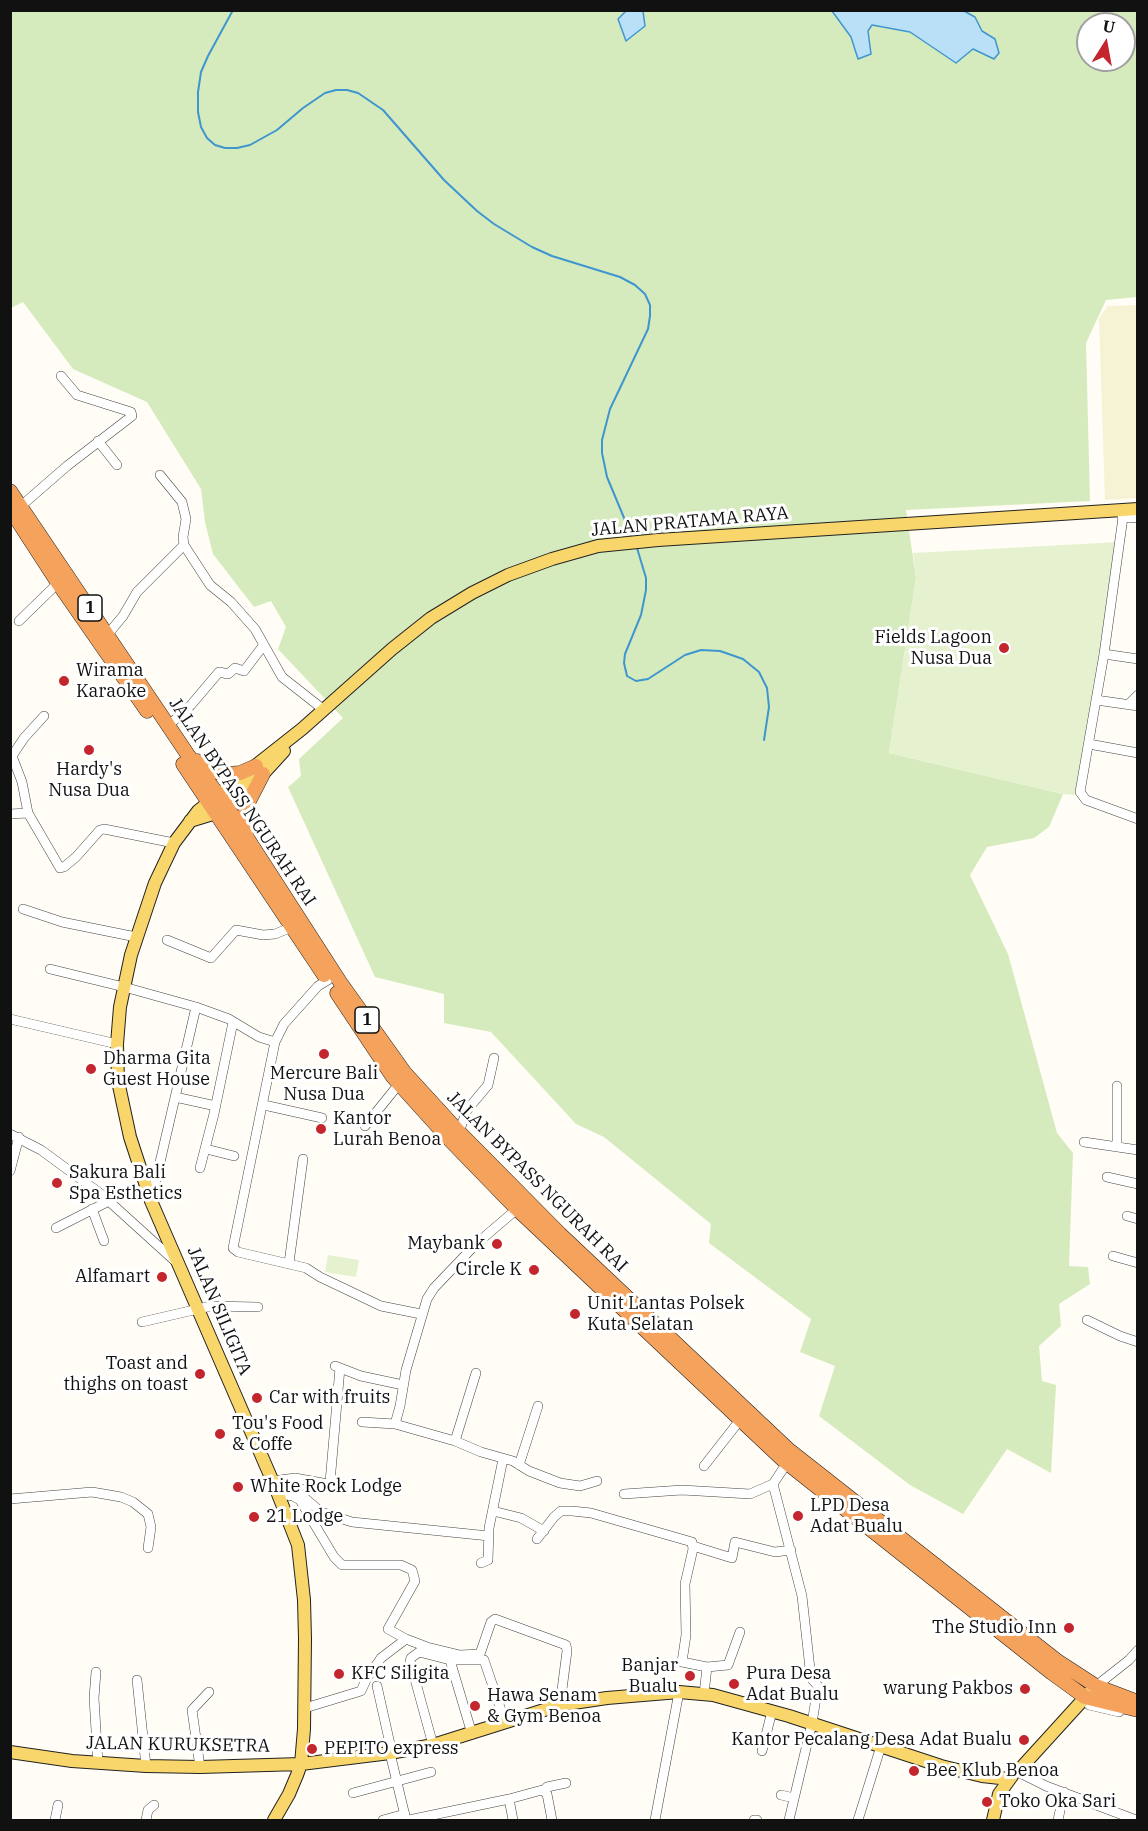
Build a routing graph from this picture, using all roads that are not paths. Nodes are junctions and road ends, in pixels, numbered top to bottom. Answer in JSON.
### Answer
{"nodes":[{"id":1,"x":61,"y":376,"type":"dead end"},
{"id":2,"x":98,"y":441,"type":"junction"},
{"id":3,"x":117,"y":465,"type":"dead end"},
{"id":4,"x":160,"y":475,"type":"dead end"},
{"id":5,"x":10,"y":491,"type":"edge"},
{"id":6,"x":1137,"y":509,"type":"edge"},
{"id":7,"x":14,"y":513,"type":"edge"},
{"id":8,"x":1123,"y":513,"type":"junction"},
{"id":9,"x":1137,"y":518,"type":"edge"},
{"id":10,"x":184,"y":545,"type":"junction"},
{"id":11,"x":58,"y":583,"type":"junction"},
{"id":12,"x":19,"y":621,"type":"dead end"},
{"id":13,"x":108,"y":634,"type":"junction"},
{"id":14,"x":263,"y":646,"type":"junction"},
{"id":15,"x":1104,"y":654,"type":"junction"},
{"id":16,"x":1137,"y":659,"type":"edge"},
{"id":17,"x":1137,"y":695,"type":"edge"},
{"id":18,"x":1096,"y":700,"type":"junction"},
{"id":19,"x":1133,"y":705,"type":"edge"},
{"id":20,"x":324,"y":710,"type":"junction"},
{"id":21,"x":44,"y":716,"type":"dead end"},
{"id":22,"x":168,"y":726,"type":"junction"},
{"id":23,"x":1089,"y":744,"type":"junction"},
{"id":24,"x":1137,"y":753,"type":"edge"},
{"id":25,"x":188,"y":755,"type":"junction"},
{"id":26,"x":260,"y":770,"type":"junction"},
{"id":27,"x":217,"y":804,"type":"junction"},
{"id":28,"x":28,"y":813,"type":"junction"},
{"id":29,"x":10,"y":814,"type":"edge"},
{"id":30,"x":1137,"y":819,"type":"edge"},
{"id":31,"x":248,"y":839,"type":"junction"},
{"id":32,"x":174,"y":843,"type":"junction"},
{"id":33,"x":23,"y":909,"type":"dead end"},
{"id":34,"x":292,"y":927,"type":"junction"},
{"id":35,"x":136,"y":938,"type":"junction"},
{"id":36,"x":166,"y":940,"type":"dead end"},
{"id":37,"x":50,"y":969,"type":"dead end"},
{"id":38,"x":328,"y":980,"type":"junction"},
{"id":39,"x":123,"y":987,"type":"junction"},
{"id":40,"x":196,"y":1007,"type":"junction"},
{"id":41,"x":10,"y":1019,"type":"edge"},
{"id":42,"x":233,"y":1022,"type":"junction"},
{"id":43,"x":275,"y":1042,"type":"junction"},
{"id":44,"x":117,"y":1044,"type":"junction"},
{"id":45,"x":494,"y":1058,"type":"dead end"},
{"id":46,"x":399,"y":1084,"type":"junction"},
{"id":47,"x":1117,"y":1086,"type":"dead end"},
{"id":48,"x":175,"y":1097,"type":"junction"},
{"id":49,"x":264,"y":1105,"type":"junction"},
{"id":50,"x":216,"y":1106,"type":"junction"},
{"id":51,"x":322,"y":1118,"type":"dead end"},
{"id":52,"x":364,"y":1126,"type":"dead end"},
{"id":53,"x":459,"y":1132,"type":"junction"},
{"id":54,"x":15,"y":1135,"type":"edge"},
{"id":55,"x":1084,"y":1142,"type":"dead end"},
{"id":56,"x":1117,"y":1147,"type":"junction"},
{"id":57,"x":206,"y":1149,"type":"junction"},
{"id":58,"x":1137,"y":1150,"type":"edge"},
{"id":59,"x":234,"y":1156,"type":"dead end"},
{"id":60,"x":303,"y":1159,"type":"dead end"},
{"id":61,"x":201,"y":1168,"type":"dead end"},
{"id":62,"x":10,"y":1171,"type":"edge"},
{"id":63,"x":1107,"y":1177,"type":"dead end"},
{"id":64,"x":1137,"y":1184,"type":"edge"},
{"id":65,"x":109,"y":1201,"type":"junction"},
{"id":66,"x":151,"y":1201,"type":"junction"},
{"id":67,"x":92,"y":1209,"type":"junction"},
{"id":68,"x":517,"y":1209,"type":"junction"},
{"id":69,"x":1127,"y":1216,"type":"dead end"},
{"id":70,"x":1137,"y":1219,"type":"edge"},
{"id":71,"x":56,"y":1228,"type":"dead end"},
{"id":72,"x":104,"y":1241,"type":"dead end"},
{"id":73,"x":1113,"y":1256,"type":"dead end"},
{"id":74,"x":289,"y":1263,"type":"junction"},
{"id":75,"x":1137,"y":1263,"type":"edge"},
{"id":76,"x":179,"y":1265,"type":"junction"},
{"id":77,"x":258,"y":1307,"type":"dead end"},
{"id":78,"x":199,"y":1310,"type":"junction"},
{"id":79,"x":421,"y":1314,"type":"junction"},
{"id":80,"x":1087,"y":1320,"type":"dead end"},
{"id":81,"x":142,"y":1322,"type":"dead end"},
{"id":82,"x":1137,"y":1342,"type":"edge"},
{"id":83,"x":476,"y":1373,"type":"dead end"},
{"id":84,"x":403,"y":1385,"type":"junction"},
{"id":85,"x":538,"y":1406,"type":"dead end"},
{"id":86,"x":740,"y":1420,"type":"junction"},
{"id":87,"x":362,"y":1422,"type":"dead end"},
{"id":88,"x":395,"y":1424,"type":"junction"},
{"id":89,"x":455,"y":1442,"type":"junction"},
{"id":90,"x":503,"y":1459,"type":"junction"},
{"id":91,"x":787,"y":1463,"type":"junction"},
{"id":92,"x":519,"y":1465,"type":"junction"},
{"id":93,"x":704,"y":1467,"type":"dead end"},
{"id":94,"x":597,"y":1481,"type":"dead end"},
{"id":95,"x":773,"y":1484,"type":"junction"},
{"id":96,"x":276,"y":1488,"type":"junction"},
{"id":97,"x":624,"y":1494,"type":"dead end"},
{"id":98,"x":10,"y":1498,"type":"edge"},
{"id":99,"x":493,"y":1511,"type":"junction"},
{"id":100,"x":881,"y":1530,"type":"junction"},
{"id":101,"x":489,"y":1536,"type":"junction"},
{"id":102,"x":693,"y":1546,"type":"junction"},
{"id":103,"x":148,"y":1548,"type":"dead end"},
{"id":104,"x":791,"y":1550,"type":"junction"},
{"id":105,"x":481,"y":1563,"type":"dead end"},
{"id":106,"x":740,"y":1632,"type":"dead end"},
{"id":107,"x":406,"y":1640,"type":"junction"},
{"id":108,"x":1137,"y":1650,"type":"edge"},
{"id":109,"x":450,"y":1660,"type":"junction"},
{"id":110,"x":708,"y":1667,"type":"junction"},
{"id":111,"x":96,"y":1672,"type":"dead end"},
{"id":112,"x":137,"y":1680,"type":"dead end"},
{"id":113,"x":377,"y":1686,"type":"dead end"},
{"id":114,"x":1095,"y":1686,"type":"junction"},
{"id":115,"x":209,"y":1692,"type":"dead end"},
{"id":116,"x":679,"y":1692,"type":"junction"},
{"id":117,"x":704,"y":1694,"type":"junction"},
{"id":118,"x":1085,"y":1697,"type":"junction"},
{"id":119,"x":1137,"y":1702,"type":"edge"},
{"id":120,"x":560,"y":1705,"type":"junction"},
{"id":121,"x":305,"y":1708,"type":"junction"},
{"id":122,"x":1137,"y":1710,"type":"edge"},
{"id":123,"x":772,"y":1711,"type":"junction"},
{"id":124,"x":1137,"y":1716,"type":"edge"},
{"id":125,"x":506,"y":1722,"type":"junction"},
{"id":126,"x":812,"y":1723,"type":"junction"},
{"id":127,"x":472,"y":1734,"type":"junction"},
{"id":128,"x":433,"y":1745,"type":"junction"},
{"id":129,"x":881,"y":1746,"type":"junction"},
{"id":130,"x":762,"y":1750,"type":"dead end"},
{"id":131,"x":11,"y":1752,"type":"edge"},
{"id":132,"x":391,"y":1753,"type":"junction"},
{"id":133,"x":10,"y":1761,"type":"edge"},
{"id":134,"x":98,"y":1763,"type":"junction"},
{"id":135,"x":301,"y":1764,"type":"junction"},
{"id":136,"x":146,"y":1766,"type":"junction"},
{"id":137,"x":200,"y":1767,"type":"junction"},
{"id":138,"x":431,"y":1772,"type":"dead end"},
{"id":139,"x":1016,"y":1774,"type":"junction"},
{"id":140,"x":396,"y":1780,"type":"junction"},
{"id":141,"x":566,"y":1783,"type":"dead end"},
{"id":142,"x":543,"y":1790,"type":"junction"},
{"id":143,"x":1064,"y":1792,"type":"junction"},
{"id":144,"x":353,"y":1793,"type":"dead end"},
{"id":145,"x":781,"y":1795,"type":"dead end"},
{"id":146,"x":794,"y":1798,"type":"junction"},
{"id":147,"x":509,"y":1800,"type":"junction"},
{"id":148,"x":58,"y":1805,"type":"dead end"},
{"id":149,"x":154,"y":1805,"type":"dead end"},
{"id":150,"x":407,"y":1819,"type":"edge"},
{"id":151,"x":55,"y":1821,"type":"edge"},
{"id":152,"x":146,"y":1821,"type":"edge"},
{"id":153,"x":274,"y":1821,"type":"edge"},
{"id":154,"x":382,"y":1821,"type":"edge"},
{"id":155,"x":513,"y":1821,"type":"edge"},
{"id":156,"x":552,"y":1821,"type":"edge"},
{"id":157,"x":656,"y":1821,"type":"edge"},
{"id":158,"x":789,"y":1821,"type":"edge"},
{"id":159,"x":858,"y":1821,"type":"edge"},
{"id":160,"x":993,"y":1821,"type":"edge"},
{"id":161,"x":1058,"y":1821,"type":"edge"},
{"id":162,"x":1136,"y":1821,"type":"edge"}],
"edges":[{"from":1,"to":2,"type":"street"},
{"from":2,"to":3,"type":"street"},
{"from":2,"to":7,"type":"street"},
{"from":4,"to":10,"type":"street"},
{"from":5,"to":7,"type":"highway","name":"JALAN BYPASS NGURAH RAI","number":"1"},
{"from":6,"to":8,"type":"main road","name":"JALAN PRATAMA RAYA"},
{"from":7,"to":11,"type":"highway","name":"JALAN BYPASS NGURAH RAI","number":"1"},
{"from":7,"to":13,"type":"highway","name":"JALAN BYPASS NGURAH RAI","number":"1"},
{"from":8,"to":9,"type":"street"},
{"from":8,"to":15,"type":"street"},
{"from":8,"to":20,"type":"main road","name":"JALAN PRATAMA RAYA"},
{"from":10,"to":13,"type":"street"},
{"from":10,"to":14,"type":"street"},
{"from":11,"to":12,"type":"street"},
{"from":11,"to":27,"type":"highway","name":"JALAN BYPASS NGURAH RAI","number":"1"},
{"from":13,"to":22,"type":"highway","name":"JALAN BYPASS NGURAH RAI","number":"1"},
{"from":14,"to":20,"type":"street"},
{"from":14,"to":22,"type":"street"},
{"from":15,"to":16,"type":"street"},
{"from":15,"to":18,"type":"street"},
{"from":17,"to":19,"type":"street"},
{"from":18,"to":19,"type":"street"},
{"from":18,"to":23,"type":"street"},
{"from":20,"to":26,"type":"main road","name":"JALAN PRATAMA RAYA"},
{"from":21,"to":28,"type":"street"},
{"from":22,"to":25,"type":"highway","name":"JALAN BYPASS NGURAH RAI","number":"1"},
{"from":23,"to":24,"type":"street"},
{"from":23,"to":30,"type":"street"},
{"from":25,"to":26,"type":"highway"},
{"from":25,"to":27,"type":"highway","name":"JALAN BYPASS NGURAH RAI","number":"1"},
{"from":26,"to":27,"type":"main road","name":"JALAN PRATAMA RAYA"},
{"from":26,"to":31,"type":"highway"},
{"from":27,"to":31,"type":"highway","name":"JALAN BYPASS NGURAH RAI","number":"1"},
{"from":27,"to":32,"type":"main road","name":"JALAN SILIGITA"},
{"from":27,"to":34,"type":"highway","name":"JALAN BYPASS NGURAH RAI","number":"1"},
{"from":28,"to":29,"type":"street"},
{"from":28,"to":32,"type":"street"},
{"from":31,"to":53,"type":"highway","name":"JALAN BYPASS NGURAH RAI","number":"1"},
{"from":32,"to":35,"type":"main road","name":"JALAN SILIGITA"},
{"from":33,"to":35,"type":"street"},
{"from":34,"to":36,"type":"street"},
{"from":34,"to":38,"type":"highway","name":"JALAN BYPASS NGURAH RAI","number":"1"},
{"from":35,"to":39,"type":"main road","name":"JALAN SILIGITA"},
{"from":37,"to":39,"type":"street"},
{"from":38,"to":43,"type":"street"},
{"from":38,"to":46,"type":"highway","name":"JALAN BYPASS NGURAH RAI","number":"1"},
{"from":39,"to":40,"type":"street"},
{"from":39,"to":44,"type":"main road","name":"JALAN SILIGITA"},
{"from":40,"to":42,"type":"street"},
{"from":40,"to":48,"type":"street"},
{"from":41,"to":44,"type":"street"},
{"from":42,"to":43,"type":"street"},
{"from":42,"to":50,"type":"street"},
{"from":43,"to":49,"type":"street"},
{"from":44,"to":66,"type":"main road","name":"JALAN SILIGITA"},
{"from":45,"to":53,"type":"street"},
{"from":46,"to":52,"type":"street"},
{"from":46,"to":68,"type":"highway","name":"JALAN BYPASS NGURAH RAI","number":"1"},
{"from":47,"to":56,"type":"street"},
{"from":48,"to":50,"type":"street"},
{"from":48,"to":66,"type":"street"},
{"from":49,"to":51,"type":"street"},
{"from":49,"to":74,"type":"street"},
{"from":50,"to":57,"type":"street"},
{"from":53,"to":100,"type":"highway","name":"JALAN BYPASS NGURAH RAI","number":"1"},
{"from":54,"to":62,"type":"street"},
{"from":54,"to":65,"type":"street"},
{"from":55,"to":56,"type":"street"},
{"from":56,"to":58,"type":"street"},
{"from":57,"to":59,"type":"street"},
{"from":57,"to":61,"type":"street"},
{"from":60,"to":74,"type":"street"},
{"from":63,"to":64,"type":"street"},
{"from":65,"to":67,"type":"street"},
{"from":65,"to":76,"type":"street"},
{"from":66,"to":76,"type":"main road","name":"JALAN SILIGITA"},
{"from":67,"to":71,"type":"street"},
{"from":67,"to":72,"type":"street"},
{"from":68,"to":79,"type":"street"},
{"from":68,"to":86,"type":"highway","name":"JALAN BYPASS NGURAH RAI","number":"1"},
{"from":69,"to":70,"type":"street"},
{"from":73,"to":75,"type":"street"},
{"from":74,"to":79,"type":"street"},
{"from":76,"to":78,"type":"main road","name":"JALAN SILIGITA"},
{"from":77,"to":78,"type":"street"},
{"from":78,"to":81,"type":"street"},
{"from":78,"to":96,"type":"main road","name":"JALAN SILIGITA"},
{"from":79,"to":84,"type":"street"},
{"from":80,"to":82,"type":"street"},
{"from":83,"to":89,"type":"street"},
{"from":84,"to":88,"type":"street"},
{"from":84,"to":96,"type":"street"},
{"from":85,"to":92,"type":"street"},
{"from":86,"to":91,"type":"highway","name":"JALAN BYPASS NGURAH RAI","number":"1"},
{"from":86,"to":93,"type":"street"},
{"from":87,"to":88,"type":"street"},
{"from":88,"to":89,"type":"street"},
{"from":89,"to":90,"type":"street"},
{"from":90,"to":92,"type":"street"},
{"from":90,"to":99,"type":"street"},
{"from":91,"to":95,"type":"street"},
{"from":91,"to":100,"type":"highway","name":"JALAN BYPASS NGURAH RAI","number":"1"},
{"from":92,"to":94,"type":"street"},
{"from":95,"to":97,"type":"street"},
{"from":95,"to":104,"type":"street"},
{"from":96,"to":101,"type":"street"},
{"from":96,"to":107,"type":"street"},
{"from":96,"to":121,"type":"main road","name":"JALAN SILIGITA"},
{"from":98,"to":103,"type":"street"},
{"from":99,"to":101,"type":"street"},
{"from":99,"to":102,"type":"street"},
{"from":100,"to":114,"type":"highway","name":"JALAN BYPASS NGURAH RAI","number":"1"},
{"from":100,"to":118,"type":"highway","name":"JALAN BYPASS NGURAH RAI","number":"1"},
{"from":101,"to":105,"type":"street"},
{"from":102,"to":104,"type":"street"},
{"from":102,"to":110,"type":"street"},
{"from":104,"to":126,"type":"street"},
{"from":106,"to":110,"type":"street"},
{"from":107,"to":120,"type":"street"},
{"from":107,"to":121,"type":"street"},
{"from":108,"to":114,"type":"street"},
{"from":109,"to":125,"type":"street"},
{"from":109,"to":127,"type":"street"},
{"from":109,"to":128,"type":"street"},
{"from":110,"to":117,"type":"street"},
{"from":111,"to":134,"type":"street"},
{"from":112,"to":136,"type":"street"},
{"from":113,"to":132,"type":"street"},
{"from":114,"to":118,"type":"main road"},
{"from":114,"to":119,"type":"highway","number":"1"},
{"from":115,"to":137,"type":"street"},
{"from":116,"to":117,"type":"main road","name":"JALAN KURUKSETRA"},
{"from":116,"to":120,"type":"main road","name":"JALAN KURUKSETRA"},
{"from":116,"to":157,"type":"street"},
{"from":117,"to":123,"type":"main road","name":"JALAN KURUKSETRA"},
{"from":118,"to":122,"type":"highway","number":"1"},
{"from":118,"to":124,"type":"street"},
{"from":118,"to":139,"type":"main road"},
{"from":120,"to":125,"type":"main road","name":"JALAN KURUKSETRA"},
{"from":121,"to":135,"type":"main road","name":"JALAN SILIGITA"},
{"from":123,"to":126,"type":"main road","name":"JALAN KURUKSETRA"},
{"from":123,"to":130,"type":"street"},
{"from":125,"to":127,"type":"main road","name":"JALAN KURUKSETRA"},
{"from":126,"to":129,"type":"main road","name":"JALAN KURUKSETRA"},
{"from":126,"to":146,"type":"street"},
{"from":127,"to":128,"type":"main road","name":"JALAN KURUKSETRA"},
{"from":128,"to":132,"type":"main road","name":"JALAN KURUKSETRA"},
{"from":129,"to":139,"type":"main road","name":"JALAN KURUKSETRA"},
{"from":129,"to":159,"type":"street"},
{"from":131,"to":133,"type":"street"},
{"from":131,"to":134,"type":"main road","name":"JALAN KURUKSETRA"},
{"from":132,"to":135,"type":"main road","name":"JALAN KURUKSETRA"},
{"from":132,"to":140,"type":"street"},
{"from":134,"to":136,"type":"main road","name":"JALAN KURUKSETRA"},
{"from":135,"to":137,"type":"main road","name":"JALAN KURUKSETRA"},
{"from":135,"to":153,"type":"main road","name":"JALAN SILIGITA"},
{"from":136,"to":137,"type":"main road","name":"JALAN KURUKSETRA"},
{"from":138,"to":140,"type":"street"},
{"from":139,"to":143,"type":"street"},
{"from":139,"to":160,"type":"main road"},
{"from":140,"to":144,"type":"street"},
{"from":140,"to":150,"type":"street"},
{"from":141,"to":142,"type":"street"},
{"from":142,"to":147,"type":"street"},
{"from":142,"to":156,"type":"street"},
{"from":143,"to":161,"type":"street"},
{"from":143,"to":162,"type":"street"},
{"from":145,"to":146,"type":"street"},
{"from":146,"to":158,"type":"street"},
{"from":147,"to":150,"type":"street"},
{"from":147,"to":155,"type":"street"},
{"from":148,"to":151,"type":"street"},
{"from":149,"to":152,"type":"street"},
{"from":150,"to":154,"type":"street"}]}
